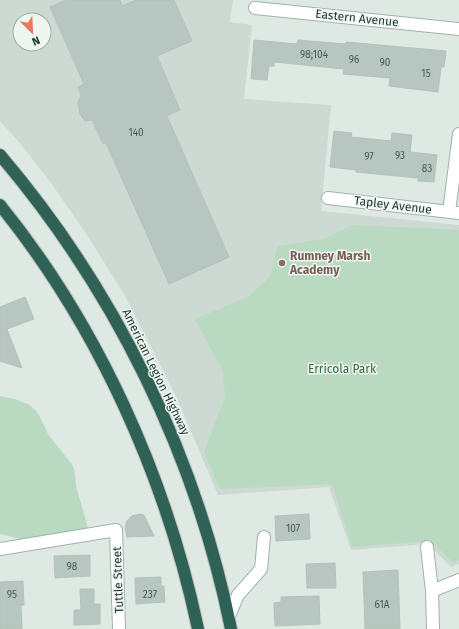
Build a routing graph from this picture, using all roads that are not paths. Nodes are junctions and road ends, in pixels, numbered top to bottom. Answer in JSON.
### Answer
{"nodes":[{"id":1,"x":255,"y":8,"type":"dead end"},
{"id":2,"x":459,"y":29,"type":"edge"},
{"id":3,"x":459,"y":134,"type":"edge"},
{"id":4,"x":0,"y":155,"type":"edge"},
{"id":5,"x":328,"y":198,"type":"dead end"},
{"id":6,"x":0,"y":206,"type":"edge"},
{"id":7,"x":454,"y":212,"type":"edge"},
{"id":8,"x":264,"y":537,"type":"dead end"},
{"id":9,"x":427,"y":547,"type":"dead end"},
{"id":10,"x":0,"y":549,"type":"edge"},
{"id":11,"x":459,"y":580,"type":"edge"},
{"id":12,"x":432,"y":591,"type":"junction"},
{"id":13,"x":228,"y":616,"type":"junction"},
{"id":14,"x":119,"y":629,"type":"edge"},
{"id":15,"x":198,"y":629,"type":"edge"},
{"id":16,"x":231,"y":629,"type":"edge"},
{"id":17,"x":433,"y":629,"type":"edge"}],
"edges":[{"from":1,"to":2,"type":"street","name":"Eastern Avenue"},
{"from":3,"to":7,"type":"street"},
{"from":4,"to":13,"type":"highway","name":"American Legion Highway"},
{"from":5,"to":7,"type":"street","name":"Tapley Avenue"},
{"from":6,"to":15,"type":"highway"},
{"from":8,"to":13,"type":"street"},
{"from":9,"to":12,"type":"street"},
{"from":10,"to":14,"type":"street","name":"Tuttle Street"},
{"from":11,"to":12,"type":"street"},
{"from":12,"to":17,"type":"street"},
{"from":13,"to":16,"type":"highway","name":"American Legion Highway"}]}
